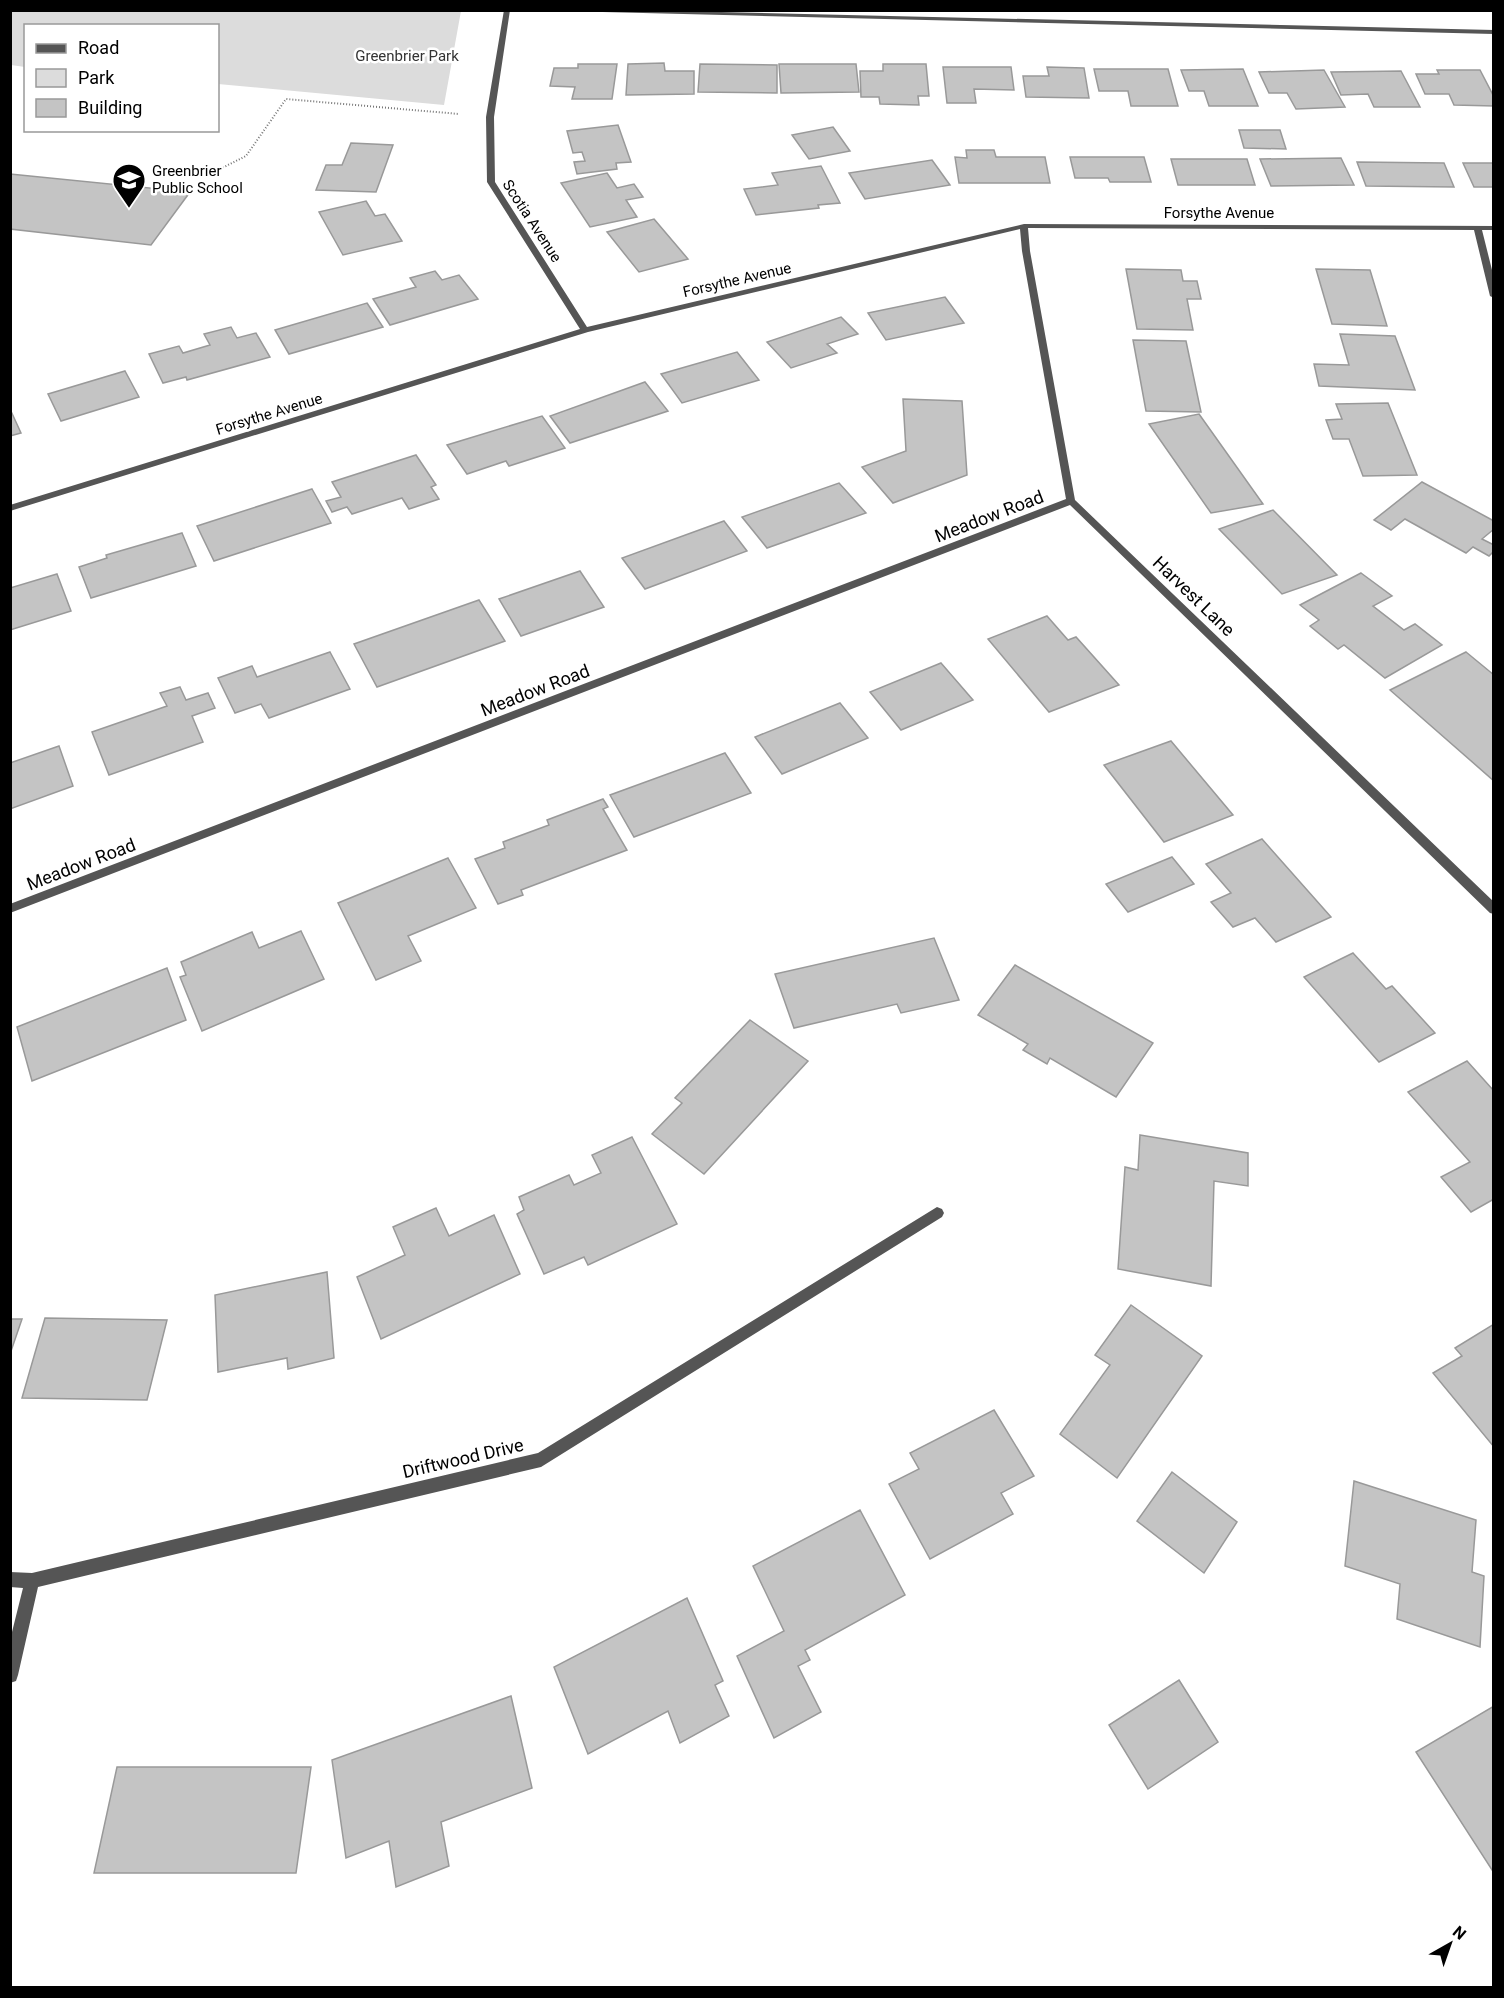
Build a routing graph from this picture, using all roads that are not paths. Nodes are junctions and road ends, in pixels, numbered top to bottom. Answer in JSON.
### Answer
{"nodes":[{"id":1,"x":507,"y":10,"type":"edge"},
{"id":2,"x":525,"y":10,"type":"edge"},
{"id":3,"x":1494,"y":32,"type":"edge"},
{"id":4,"x":1024,"y":226,"type":"junction"},
{"id":5,"x":1477,"y":228,"type":"junction"},
{"id":6,"x":1494,"y":228,"type":"edge"},
{"id":7,"x":1494,"y":296,"type":"edge"},
{"id":8,"x":585,"y":330,"type":"junction"},
{"id":9,"x":1071,"y":501,"type":"junction"},
{"id":10,"x":10,"y":508,"type":"edge"},
{"id":11,"x":10,"y":909,"type":"edge"},
{"id":12,"x":1494,"y":910,"type":"edge"},
{"id":13,"x":937,"y":1213,"type":"dead end"},
{"id":14,"x":10,"y":1579,"type":"edge"},
{"id":15,"x":32,"y":1581,"type":"junction"},
{"id":16,"x":10,"y":1675,"type":"edge"}],
"edges":[{"from":1,"to":8,"type":"street","name":"Scotia Avenue"},
{"from":2,"to":3,"type":"street"},
{"from":4,"to":5,"type":"street","name":"Forsythe Avenue"},
{"from":4,"to":8,"type":"street","name":"Forsythe Avenue"},
{"from":4,"to":9,"type":"street"},
{"from":5,"to":6,"type":"street","name":"Forsythe Avenue"},
{"from":5,"to":7,"type":"street"},
{"from":8,"to":10,"type":"street","name":"Forsythe Avenue"},
{"from":9,"to":11,"type":"street","name":"Meadow Road"},
{"from":9,"to":12,"type":"street","name":"Harvest Lane"},
{"from":13,"to":15,"type":"street","name":"Driftwood Drive"},
{"from":14,"to":15,"type":"street","name":"Driftwood Drive"},
{"from":15,"to":16,"type":"street"}]}
